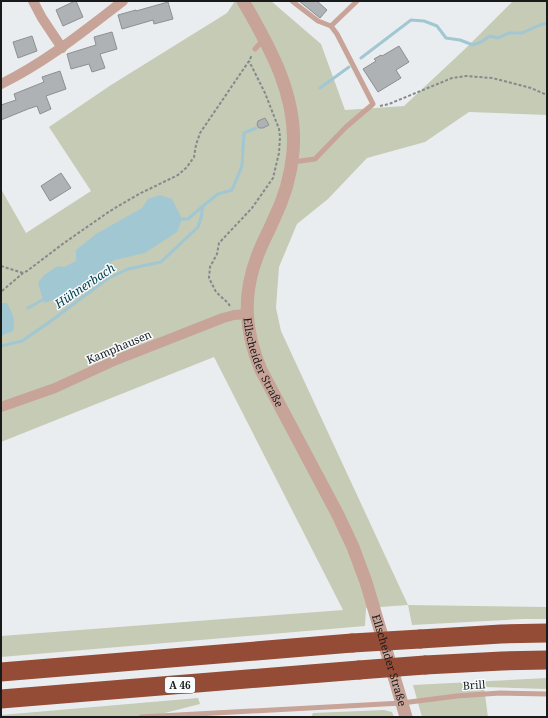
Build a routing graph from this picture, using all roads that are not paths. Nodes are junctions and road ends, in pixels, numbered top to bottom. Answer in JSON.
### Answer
{"nodes":[{"id":1,"x":33,"y":1,"type":"edge"},
{"id":2,"x":123,"y":1,"type":"edge"},
{"id":3,"x":243,"y":1,"type":"edge"},
{"id":4,"x":292,"y":1,"type":"edge"},
{"id":5,"x":358,"y":1,"type":"edge"},
{"id":6,"x":331,"y":26,"type":"junction"},
{"id":7,"x":264,"y":38,"type":"junction"},
{"id":8,"x":62,"y":48,"type":"junction"},
{"id":9,"x":255,"y":48,"type":"road end"},
{"id":10,"x":1,"y":84,"type":"edge"},
{"id":11,"x":292,"y":162,"type":"junction"},
{"id":12,"x":247,"y":314,"type":"junction"},
{"id":13,"x":1,"y":407,"type":"edge"},
{"id":14,"x":547,"y":633,"type":"edge"},
{"id":15,"x":547,"y":660,"type":"edge"},
{"id":16,"x":1,"y":672,"type":"edge"},
{"id":17,"x":547,"y":694,"type":"edge"},
{"id":18,"x":1,"y":699,"type":"edge"},
{"id":19,"x":402,"y":703,"type":"junction"},
{"id":20,"x":141,"y":717,"type":"edge"},
{"id":21,"x":406,"y":717,"type":"edge"}],
"edges":[{"from":1,"to":8,"type":"street"},
{"from":2,"to":8,"type":"street"},
{"from":3,"to":7,"type":"street","name":"Ellscheider Straße"},
{"from":4,"to":6,"type":"lane"},
{"from":5,"to":6,"type":"lane"},
{"from":6,"to":11,"type":"lane"},
{"from":7,"to":9,"type":"lane"},
{"from":7,"to":11,"type":"street","name":"Ellscheider Straße"},
{"from":8,"to":10,"type":"street"},
{"from":11,"to":12,"type":"street","name":"Ellscheider Straße"},
{"from":12,"to":13,"type":"street","name":"Kamphausen"},
{"from":12,"to":19,"type":"street","name":"Ellscheider Straße"},
{"from":14,"to":16,"type":"highway","bridge":true},
{"from":15,"to":18,"type":"highway","number":"A 46","bridge":true},
{"from":17,"to":19,"type":"lane","name":"Brill"},
{"from":19,"to":20,"type":"lane","name":"Brill"},
{"from":19,"to":21,"type":"street","name":"Ellscheider Straße"}]}
